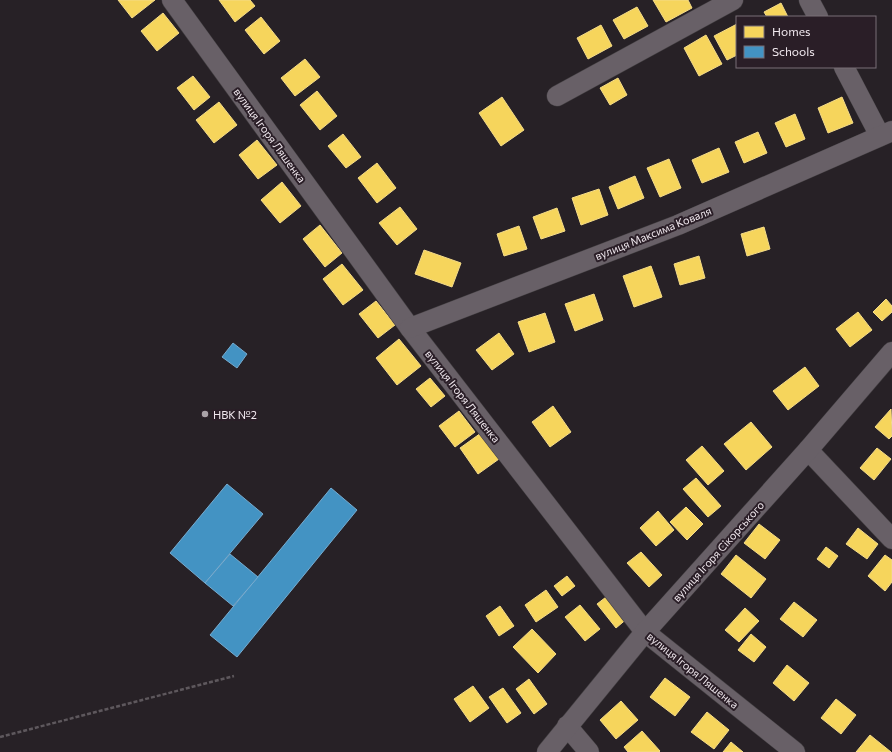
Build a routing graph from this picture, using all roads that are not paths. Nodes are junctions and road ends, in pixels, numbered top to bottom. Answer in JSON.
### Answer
{"nodes":[{"id":1,"x":172,"y":0,"type":"edge"},
{"id":2,"x":733,"y":0,"type":"edge"},
{"id":3,"x":809,"y":0,"type":"edge"},
{"id":4,"x":817,"y":16,"type":"edge"},
{"id":5,"x":845,"y":68,"type":"edge"},
{"id":6,"x":557,"y":96,"type":"dead end"},
{"id":7,"x":886,"y":133,"type":"edge"},
{"id":8,"x":410,"y":328,"type":"junction"},
{"id":9,"x":892,"y":352,"type":"edge"},
{"id":10,"x":808,"y":450,"type":"junction"},
{"id":11,"x":892,"y":538,"type":"edge"},
{"id":12,"x":645,"y":632,"type":"junction"},
{"id":13,"x":567,"y":726,"type":"junction"},
{"id":14,"x":547,"y":752,"type":"edge"},
{"id":15,"x":589,"y":752,"type":"edge"},
{"id":16,"x":795,"y":752,"type":"edge"}],
"edges":[{"from":1,"to":8,"type":"street","name":"вулиця Ігоря Ляшенка"},
{"from":2,"to":6,"type":"street"},
{"from":3,"to":4,"type":"street"},
{"from":5,"to":7,"type":"street"},
{"from":7,"to":8,"type":"street","name":"вулиця Максима Коваля"},
{"from":8,"to":12,"type":"street","name":"вулиця Ігоря Ляшенка"},
{"from":9,"to":10,"type":"street","name":"вулиця Ігоря Сікорського"},
{"from":10,"to":11,"type":"street"},
{"from":10,"to":12,"type":"street","name":"вулиця Ігоря Сікорського"},
{"from":12,"to":13,"type":"street","name":"вулиця Ігоря Сікорського"},
{"from":12,"to":16,"type":"street","name":"вулиця Ігоря Ляшенка"},
{"from":13,"to":14,"type":"street","name":"вулиця Ігоря Сікорського"},
{"from":13,"to":15,"type":"street"}]}
